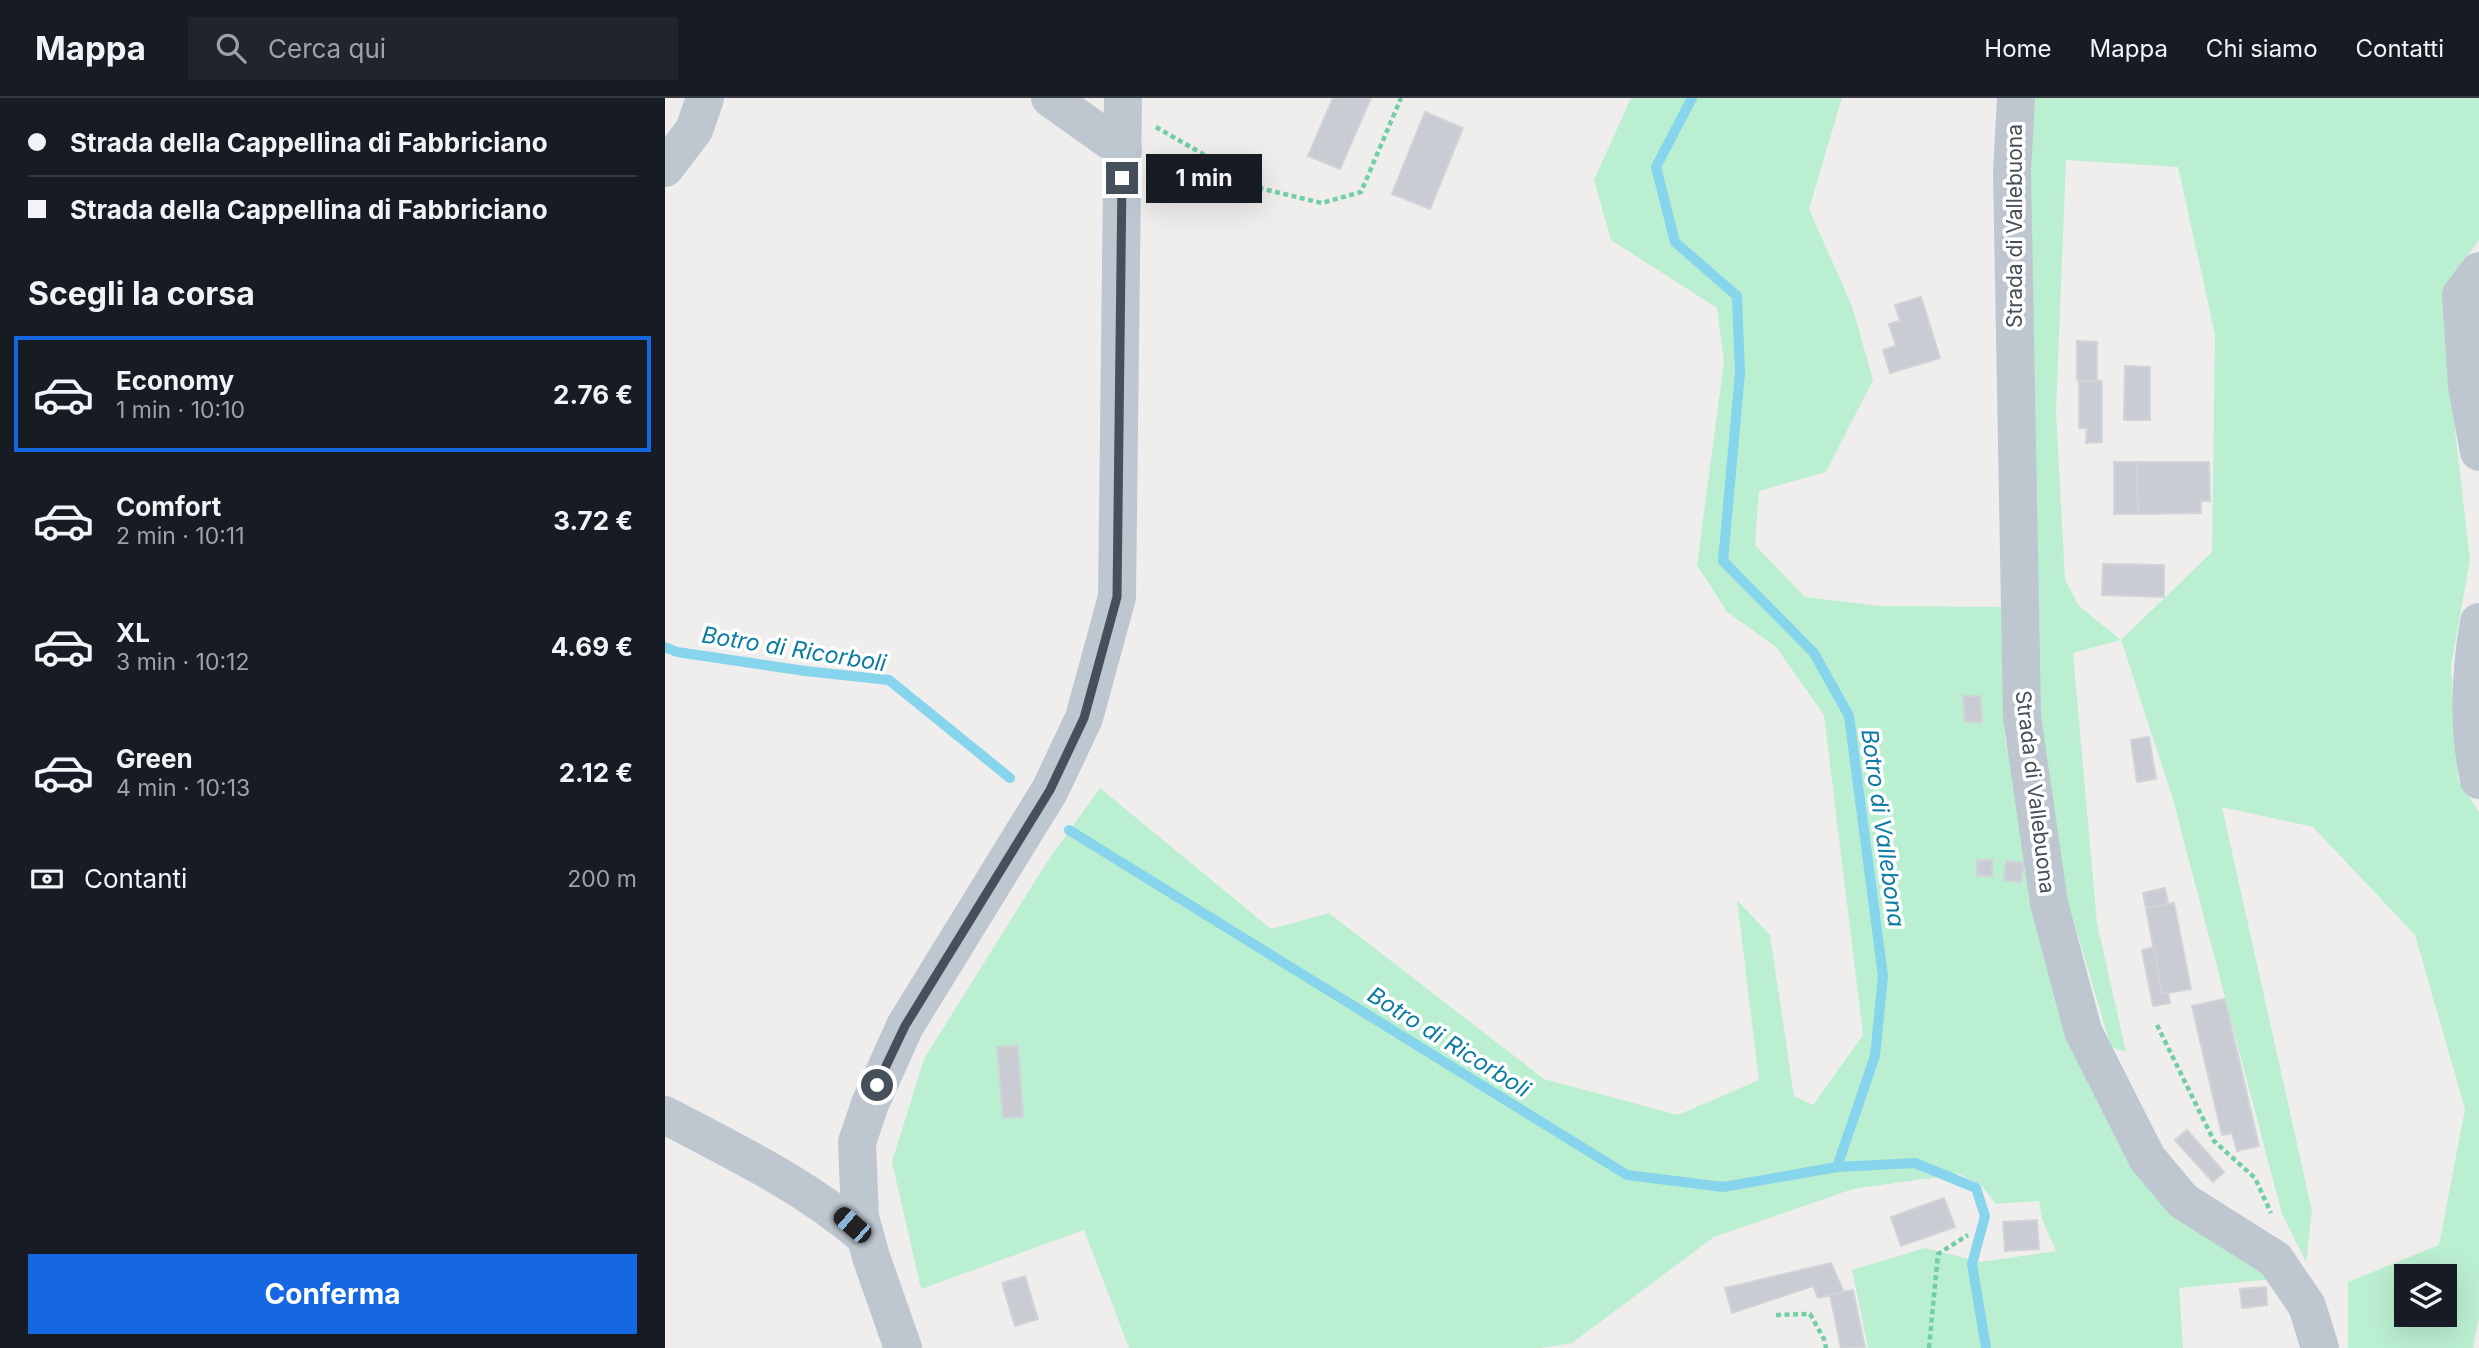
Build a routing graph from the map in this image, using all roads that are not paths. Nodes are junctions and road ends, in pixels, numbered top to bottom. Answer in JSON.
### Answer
{"nodes":[{"id":1,"x":705,"y":98,"type":"edge"},
{"id":2,"x":1050,"y":98,"type":"edge"},
{"id":3,"x":2016,"y":98,"type":"edge"},
{"id":4,"x":1122,"y":103,"type":"edge"},
{"id":5,"x":1123,"y":150,"type":"junction"},
{"id":6,"x":665,"y":168,"type":"edge"},
{"id":7,"x":2479,"y":271,"type":"edge"},
{"id":8,"x":2479,"y":452,"type":"edge"},
{"id":9,"x":2479,"y":622,"type":"edge"},
{"id":10,"x":2479,"y":780,"type":"edge"},
{"id":11,"x":665,"y":1115,"type":"edge"},
{"id":12,"x":865,"y":1237,"type":"junction"},
{"id":13,"x":903,"y":1348,"type":"edge"},
{"id":14,"x":2320,"y":1348,"type":"edge"}],
"edges":[{"from":1,"to":6,"type":"street"},
{"from":2,"to":5,"type":"street"},
{"from":3,"to":14,"type":"street","name":"Strada di Vallebuona"},
{"from":4,"to":5,"type":"street"},
{"from":5,"to":12,"type":"street"},
{"from":7,"to":8,"type":"street"},
{"from":9,"to":10,"type":"street"},
{"from":11,"to":12,"type":"street"},
{"from":12,"to":13,"type":"street"}]}
